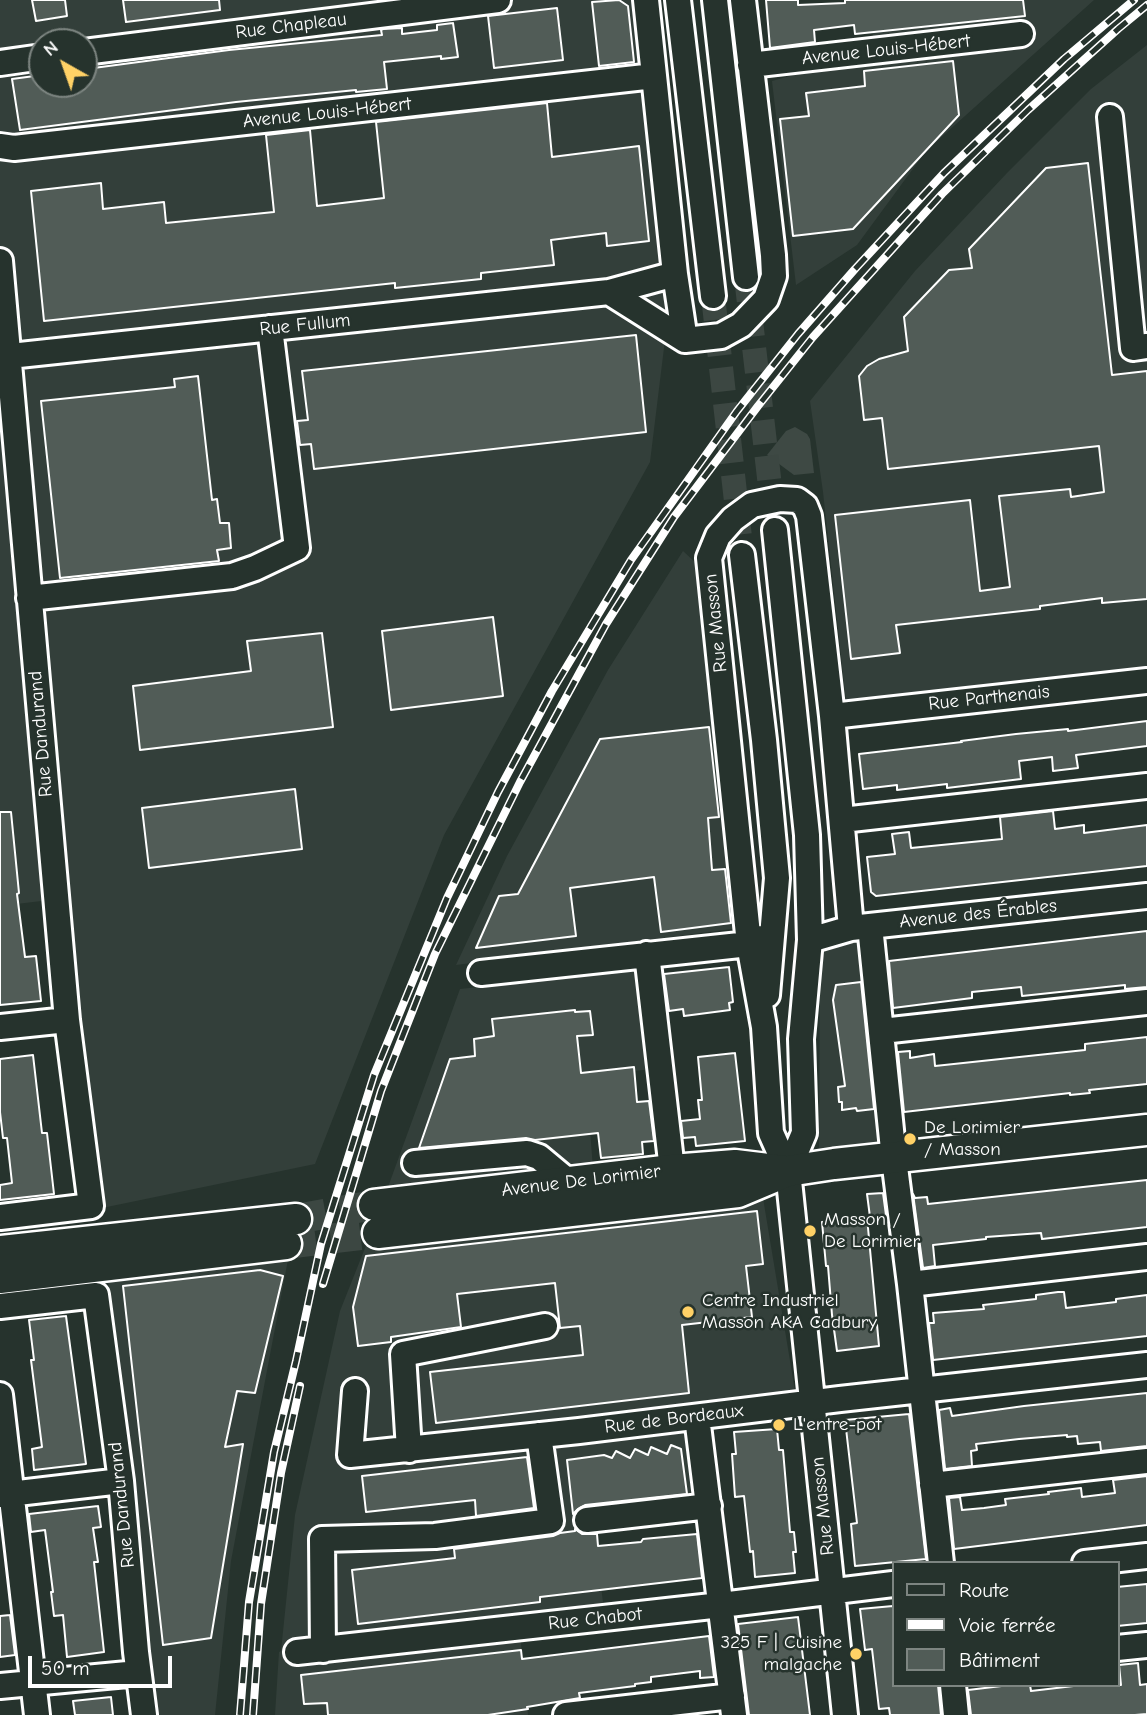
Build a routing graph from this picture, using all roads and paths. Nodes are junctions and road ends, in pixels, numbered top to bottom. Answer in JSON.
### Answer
{"nodes":[{"id":1,"x":498,"y":0,"type":"edge"},
{"id":2,"x":646,"y":0,"type":"edge"},
{"id":3,"x":678,"y":0,"type":"edge"},
{"id":4,"x":715,"y":0,"type":"edge"},
{"id":5,"x":743,"y":0,"type":"edge"},
{"id":6,"x":1021,"y":34,"type":"dead end"},
{"id":7,"x":98,"y":50,"type":"edge"},
{"id":8,"x":28,"y":59,"type":"edge"},
{"id":9,"x":0,"y":62,"type":"edge"},
{"id":10,"x":750,"y":65,"type":"junction"},
{"id":11,"x":654,"y":76,"type":"junction"},
{"id":12,"x":1110,"y":117,"type":"dead end"},
{"id":13,"x":0,"y":146,"type":"edge"},
{"id":14,"x":0,"y":261,"type":"edge"},
{"id":15,"x":675,"y":274,"type":"junction"},
{"id":16,"x":746,"y":277,"type":"tunnel mouth"},
{"id":17,"x":609,"y":292,"type":"junction"},
{"id":18,"x":713,"y":296,"type":"tunnel mouth"},
{"id":19,"x":270,"y":328,"type":"junction"},
{"id":20,"x":685,"y":340,"type":"junction"},
{"id":21,"x":1147,"y":346,"type":"edge"},
{"id":22,"x":4,"y":357,"type":"edge"},
{"id":23,"x":775,"y":530,"type":"tunnel mouth"},
{"id":24,"x":741,"y":555,"type":"tunnel mouth"},
{"id":25,"x":29,"y":597,"type":"junction"},
{"id":26,"x":1147,"y":681,"type":"edge"},
{"id":27,"x":832,"y":716,"type":"junction"},
{"id":28,"x":1147,"y":786,"type":"edge"},
{"id":29,"x":842,"y":820,"type":"junction"},
{"id":30,"x":1147,"y":896,"type":"edge"},
{"id":31,"x":861,"y":927,"type":"junction"},
{"id":32,"x":772,"y":932,"type":"junction"},
{"id":33,"x":810,"y":940,"type":"junction"},
{"id":34,"x":749,"y":944,"type":"junction"},
{"id":35,"x":647,"y":954,"type":"junction"},
{"id":36,"x":481,"y":973,"type":"dead end"},
{"id":37,"x":1147,"y":1002,"type":"edge"},
{"id":38,"x":67,"y":1020,"type":"junction"},
{"id":39,"x":0,"y":1027,"type":"edge"},
{"id":40,"x":764,"y":1027,"type":"junction"},
{"id":41,"x":882,"y":1031,"type":"junction"},
{"id":42,"x":1147,"y":1130,"type":"edge"},
{"id":43,"x":894,"y":1159,"type":"junction"},
{"id":44,"x":415,"y":1163,"type":"dead end"},
{"id":45,"x":672,"y":1170,"type":"junction"},
{"id":46,"x":788,"y":1171,"type":"junction"},
{"id":47,"x":569,"y":1182,"type":"junction"},
{"id":48,"x":0,"y":1217,"type":"edge"},
{"id":49,"x":0,"y":1251,"type":"edge"},
{"id":50,"x":1147,"y":1257,"type":"edge"},
{"id":51,"x":0,"y":1278,"type":"edge"},
{"id":52,"x":910,"y":1284,"type":"junction"},
{"id":53,"x":0,"y":1306,"type":"edge"},
{"id":54,"x":545,"y":1326,"type":"dead end"},
{"id":55,"x":1147,"y":1365,"type":"edge"},
{"id":56,"x":921,"y":1390,"type":"junction"},
{"id":57,"x":355,"y":1391,"type":"dead end"},
{"id":58,"x":0,"y":1395,"type":"edge"},
{"id":59,"x":0,"y":1401,"type":"edge"},
{"id":60,"x":813,"y":1402,"type":"junction"},
{"id":61,"x":697,"y":1416,"type":"junction"},
{"id":62,"x":539,"y":1435,"type":"junction"},
{"id":63,"x":409,"y":1450,"type":"junction"},
{"id":64,"x":1147,"y":1461,"type":"edge"},
{"id":65,"x":121,"y":1481,"type":"junction"},
{"id":66,"x":932,"y":1485,"type":"junction"},
{"id":67,"x":5,"y":1494,"type":"edge"},
{"id":68,"x":709,"y":1506,"type":"junction"},
{"id":69,"x":587,"y":1520,"type":"dead end"},
{"id":70,"x":1147,"y":1556,"type":"edge"},
{"id":71,"x":941,"y":1561,"type":"edge"},
{"id":72,"x":1103,"y":1561,"type":"edge"},
{"id":73,"x":892,"y":1584,"type":"edge"},
{"id":74,"x":831,"y":1590,"type":"junction"},
{"id":75,"x":11,"y":1591,"type":"edge"},
{"id":76,"x":721,"y":1605,"type":"junction"},
{"id":77,"x":1147,"y":1645,"type":"edge"},
{"id":78,"x":1119,"y":1648,"type":"edge"},
{"id":79,"x":323,"y":1650,"type":"junction"},
{"id":80,"x":297,"y":1652,"type":"dead end"},
{"id":81,"x":138,"y":1673,"type":"junction"},
{"id":82,"x":33,"y":1682,"type":"junction"},
{"id":83,"x":0,"y":1686,"type":"edge"},
{"id":84,"x":953,"y":1687,"type":"edge"},
{"id":85,"x":733,"y":1705,"type":"edge"},
{"id":86,"x":37,"y":1715,"type":"edge"},
{"id":87,"x":144,"y":1715,"type":"edge"},
{"id":88,"x":566,"y":1715,"type":"edge"},
{"id":89,"x":845,"y":1715,"type":"edge"},
{"id":90,"x":956,"y":1715,"type":"edge"}],
"edges":[{"from":1,"to":7,"type":"street","name":"Rue Chapleau"},
{"from":2,"to":11,"type":"street"},
{"from":3,"to":18,"type":"street"},
{"from":4,"to":16,"type":"street"},
{"from":5,"to":10,"type":"street"},
{"from":6,"to":10,"type":"street","name":"Avenue Louis-Hébert"},
{"from":8,"to":9,"type":"street"},
{"from":10,"to":20,"type":"street"},
{"from":11,"to":13,"type":"street","name":"Avenue Louis-Hébert"},
{"from":11,"to":15,"type":"street"},
{"from":12,"to":21,"type":"street"},
{"from":14,"to":22,"type":"street","name":"Rue Dandurand"},
{"from":15,"to":17,"type":"street","name":"Rue Fullum"},
{"from":15,"to":20,"type":"street"},
{"from":17,"to":19,"type":"street","name":"Rue Fullum"},
{"from":17,"to":20,"type":"street"},
{"from":19,"to":22,"type":"street","name":"Rue Fullum"},
{"from":19,"to":25,"type":"street"},
{"from":22,"to":25,"type":"street","name":"Rue Dandurand"},
{"from":23,"to":33,"type":"street","name":"Rue Masson"},
{"from":24,"to":32,"type":"street","name":"Rue Masson"},
{"from":25,"to":38,"type":"street","name":"Rue Dandurand"},
{"from":26,"to":27,"type":"street","name":"Rue Parthenais"},
{"from":27,"to":29,"type":"street","name":"Rue Masson"},
{"from":27,"to":34,"type":"street","name":"Rue Masson"},
{"from":28,"to":29,"type":"street"},
{"from":29,"to":31,"type":"street","name":"Rue Masson"},
{"from":30,"to":31,"type":"street","name":"Avenue des Érables"},
{"from":31,"to":33,"type":"street","name":"Avenue des Érables"},
{"from":31,"to":41,"type":"street","name":"Rue Masson"},
{"from":32,"to":34,"type":"street"},
{"from":32,"to":40,"type":"street","name":"Rue Masson"},
{"from":33,"to":46,"type":"street","name":"Rue Masson"},
{"from":34,"to":35,"type":"street"},
{"from":34,"to":40,"type":"street","name":"Rue Masson"},
{"from":35,"to":36,"type":"street"},
{"from":35,"to":45,"type":"street"},
{"from":37,"to":41,"type":"street"},
{"from":38,"to":39,"type":"street"},
{"from":38,"to":48,"type":"street","name":"Rue Dandurand"},
{"from":40,"to":46,"type":"street","name":"Rue Masson"},
{"from":41,"to":43,"type":"street","name":"Rue Masson"},
{"from":42,"to":43,"type":"main road","name":"Avenue De Lorimier"},
{"from":43,"to":46,"type":"main road","name":"Avenue De Lorimier"},
{"from":43,"to":52,"type":"street","name":"Rue Masson"},
{"from":44,"to":47,"type":"street"},
{"from":45,"to":46,"type":"main road","name":"Avenue De Lorimier"},
{"from":45,"to":47,"type":"main road","name":"Avenue De Lorimier"},
{"from":46,"to":47,"type":"main road","name":"Avenue De Lorimier"},
{"from":46,"to":60,"type":"street","name":"Rue Masson"},
{"from":49,"to":51,"type":"main road"},
{"from":50,"to":52,"type":"street"},
{"from":52,"to":56,"type":"street","name":"Rue Masson"},
{"from":53,"to":65,"type":"street","name":"Rue Dandurand"},
{"from":54,"to":63,"type":"street"},
{"from":55,"to":56,"type":"street","name":"Rue de Bordeaux"},
{"from":56,"to":60,"type":"street","name":"Rue de Bordeaux"},
{"from":56,"to":66,"type":"street","name":"Rue Masson"},
{"from":57,"to":63,"type":"street","name":"Rue de Bordeaux"},
{"from":58,"to":59,"type":"street"},
{"from":59,"to":67,"type":"street"},
{"from":60,"to":61,"type":"street","name":"Rue de Bordeaux"},
{"from":60,"to":74,"type":"street","name":"Rue Masson"},
{"from":61,"to":62,"type":"street","name":"Rue de Bordeaux"},
{"from":61,"to":68,"type":"street"},
{"from":62,"to":63,"type":"street","name":"Rue de Bordeaux"},
{"from":62,"to":79,"type":"street"},
{"from":64,"to":66,"type":"street"},
{"from":65,"to":67,"type":"street"},
{"from":65,"to":81,"type":"street","name":"Rue Dandurand"},
{"from":66,"to":71,"type":"street","name":"Rue Masson"},
{"from":67,"to":75,"type":"street"},
{"from":68,"to":69,"type":"street"},
{"from":68,"to":76,"type":"street"},
{"from":70,"to":72,"type":"street"},
{"from":73,"to":74,"type":"street","name":"Rue Chabot"},
{"from":74,"to":76,"type":"street","name":"Rue Chabot"},
{"from":74,"to":89,"type":"street","name":"Rue Masson"},
{"from":75,"to":82,"type":"street"},
{"from":76,"to":79,"type":"street","name":"Rue Chabot"},
{"from":76,"to":85,"type":"street"},
{"from":77,"to":78,"type":"street"},
{"from":79,"to":80,"type":"street","name":"Rue Chabot"},
{"from":81,"to":82,"type":"street"},
{"from":81,"to":87,"type":"street","name":"Rue Dandurand"},
{"from":82,"to":83,"type":"street"},
{"from":82,"to":86,"type":"street"},
{"from":84,"to":90,"type":"street"},
{"from":85,"to":88,"type":"street"}]}
